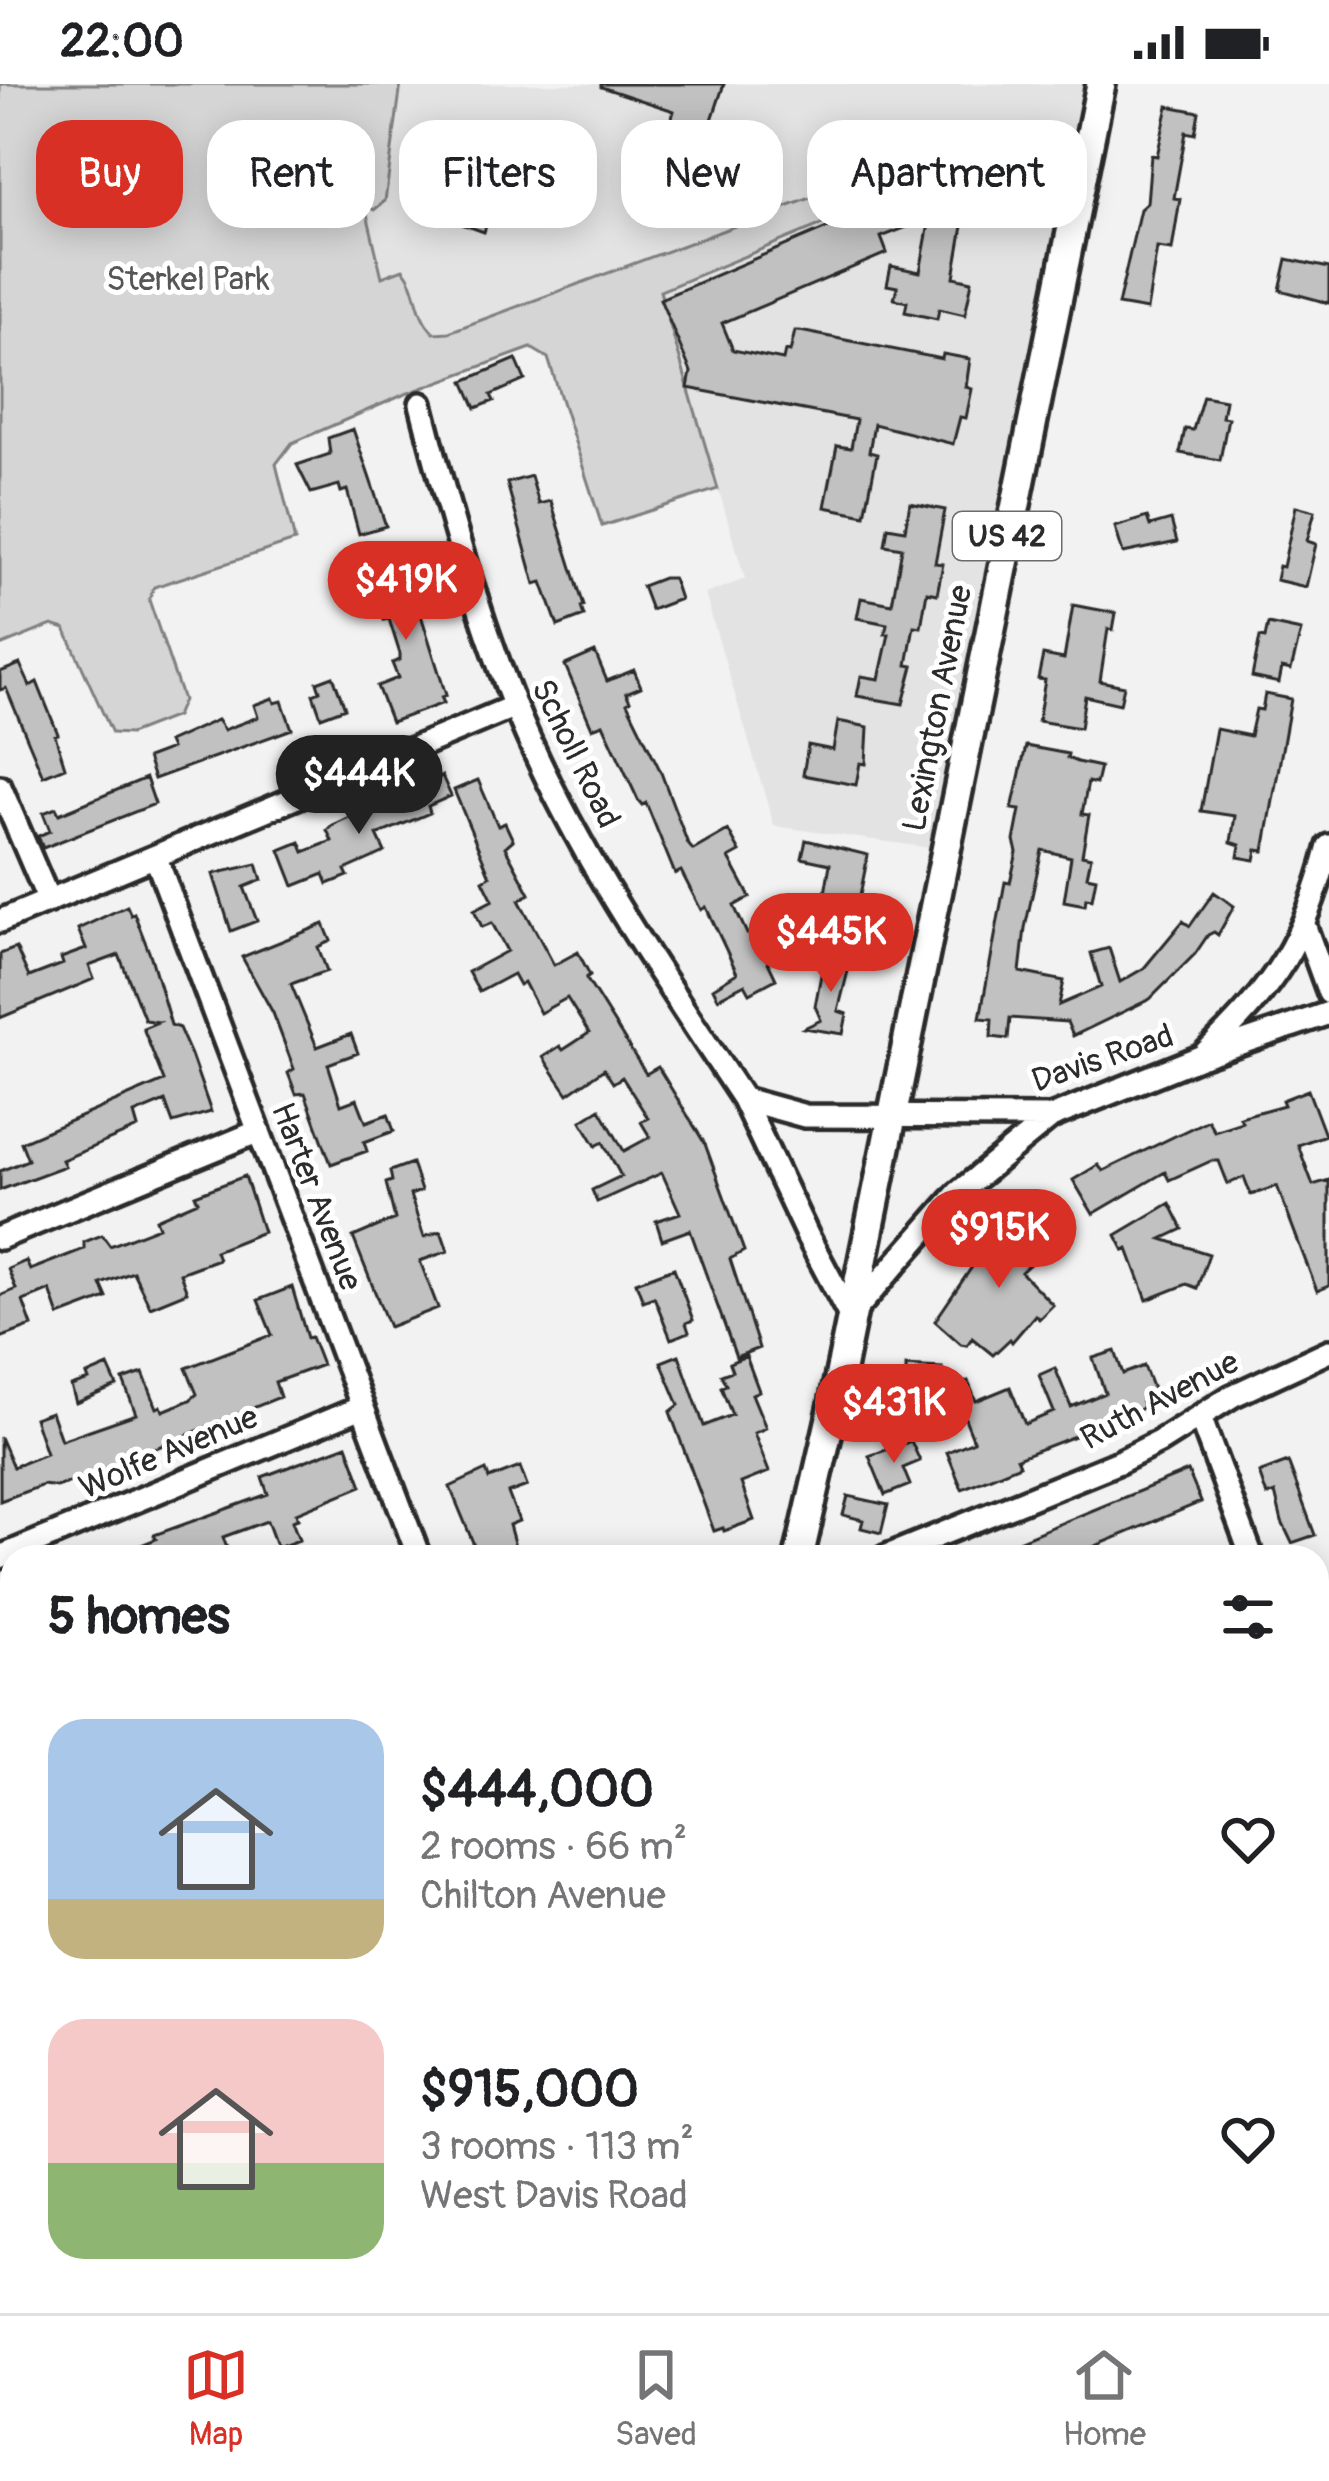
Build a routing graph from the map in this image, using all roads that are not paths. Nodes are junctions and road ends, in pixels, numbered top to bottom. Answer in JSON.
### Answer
{"nodes":[{"id":1,"x":1100,"y":84,"type":"edge"},
{"id":2,"x":421,"y":404,"type":"dead end"},
{"id":3,"x":515,"y":706,"type":"junction"},
{"id":4,"x":0,"y":787,"type":"edge"},
{"id":5,"x":1329,"y":846,"type":"edge"},
{"id":6,"x":156,"y":858,"type":"junction"},
{"id":7,"x":49,"y":901,"type":"junction"},
{"id":8,"x":0,"y":921,"type":"edge"},
{"id":9,"x":1305,"y":927,"type":"junction"},
{"id":10,"x":1329,"y":993,"type":"edge"},
{"id":11,"x":1329,"y":1012,"type":"edge"},
{"id":12,"x":1200,"y":1058,"type":"junction"},
{"id":13,"x":743,"y":1099,"type":"junction"},
{"id":14,"x":1051,"y":1117,"type":"junction"},
{"id":15,"x":890,"y":1118,"type":"junction"},
{"id":16,"x":259,"y":1131,"type":"junction"},
{"id":17,"x":0,"y":1238,"type":"edge"},
{"id":18,"x":850,"y":1316,"type":"junction"},
{"id":19,"x":1329,"y":1351,"type":"edge"},
{"id":20,"x":362,"y":1407,"type":"junction"},
{"id":21,"x":1200,"y":1417,"type":"junction"},
{"id":22,"x":29,"y":1545,"type":"edge"},
{"id":23,"x":414,"y":1545,"type":"edge"},
{"id":24,"x":802,"y":1545,"type":"edge"},
{"id":25,"x":915,"y":1545,"type":"edge"},
{"id":26,"x":1248,"y":1545,"type":"edge"}],
"edges":[{"from":1,"to":15,"type":"main road","name":"Lexington Avenue","number":"US 42"},
{"from":2,"to":3,"type":"street","name":"Scholl Road"},
{"from":3,"to":6,"type":"street"},
{"from":3,"to":13,"type":"street","name":"Scholl Road"},
{"from":4,"to":7,"type":"street"},
{"from":5,"to":9,"type":"street"},
{"from":6,"to":7,"type":"street"},
{"from":6,"to":16,"type":"street","name":"Harter Avenue"},
{"from":7,"to":8,"type":"street"},
{"from":9,"to":10,"type":"street"},
{"from":9,"to":12,"type":"street"},
{"from":11,"to":12,"type":"street","name":"Davis Road"},
{"from":12,"to":14,"type":"street","name":"Davis Road"},
{"from":13,"to":15,"type":"street"},
{"from":13,"to":18,"type":"street","name":"Scholl Road"},
{"from":14,"to":15,"type":"street","name":"Davis Road"},
{"from":14,"to":18,"type":"street"},
{"from":15,"to":18,"type":"main road","name":"Lexington Avenue","number":"US 42"},
{"from":16,"to":17,"type":"street"},
{"from":16,"to":20,"type":"street","name":"Harter Avenue"},
{"from":18,"to":24,"type":"main road","name":"Lexington Avenue","number":"US 42"},
{"from":19,"to":21,"type":"street","name":"Ruth Avenue"},
{"from":20,"to":22,"type":"street","name":"Wolfe Avenue"},
{"from":20,"to":23,"type":"street","name":"Harter Avenue"},
{"from":21,"to":25,"type":"street","name":"Ruth Avenue"},
{"from":21,"to":26,"type":"street"}]}
